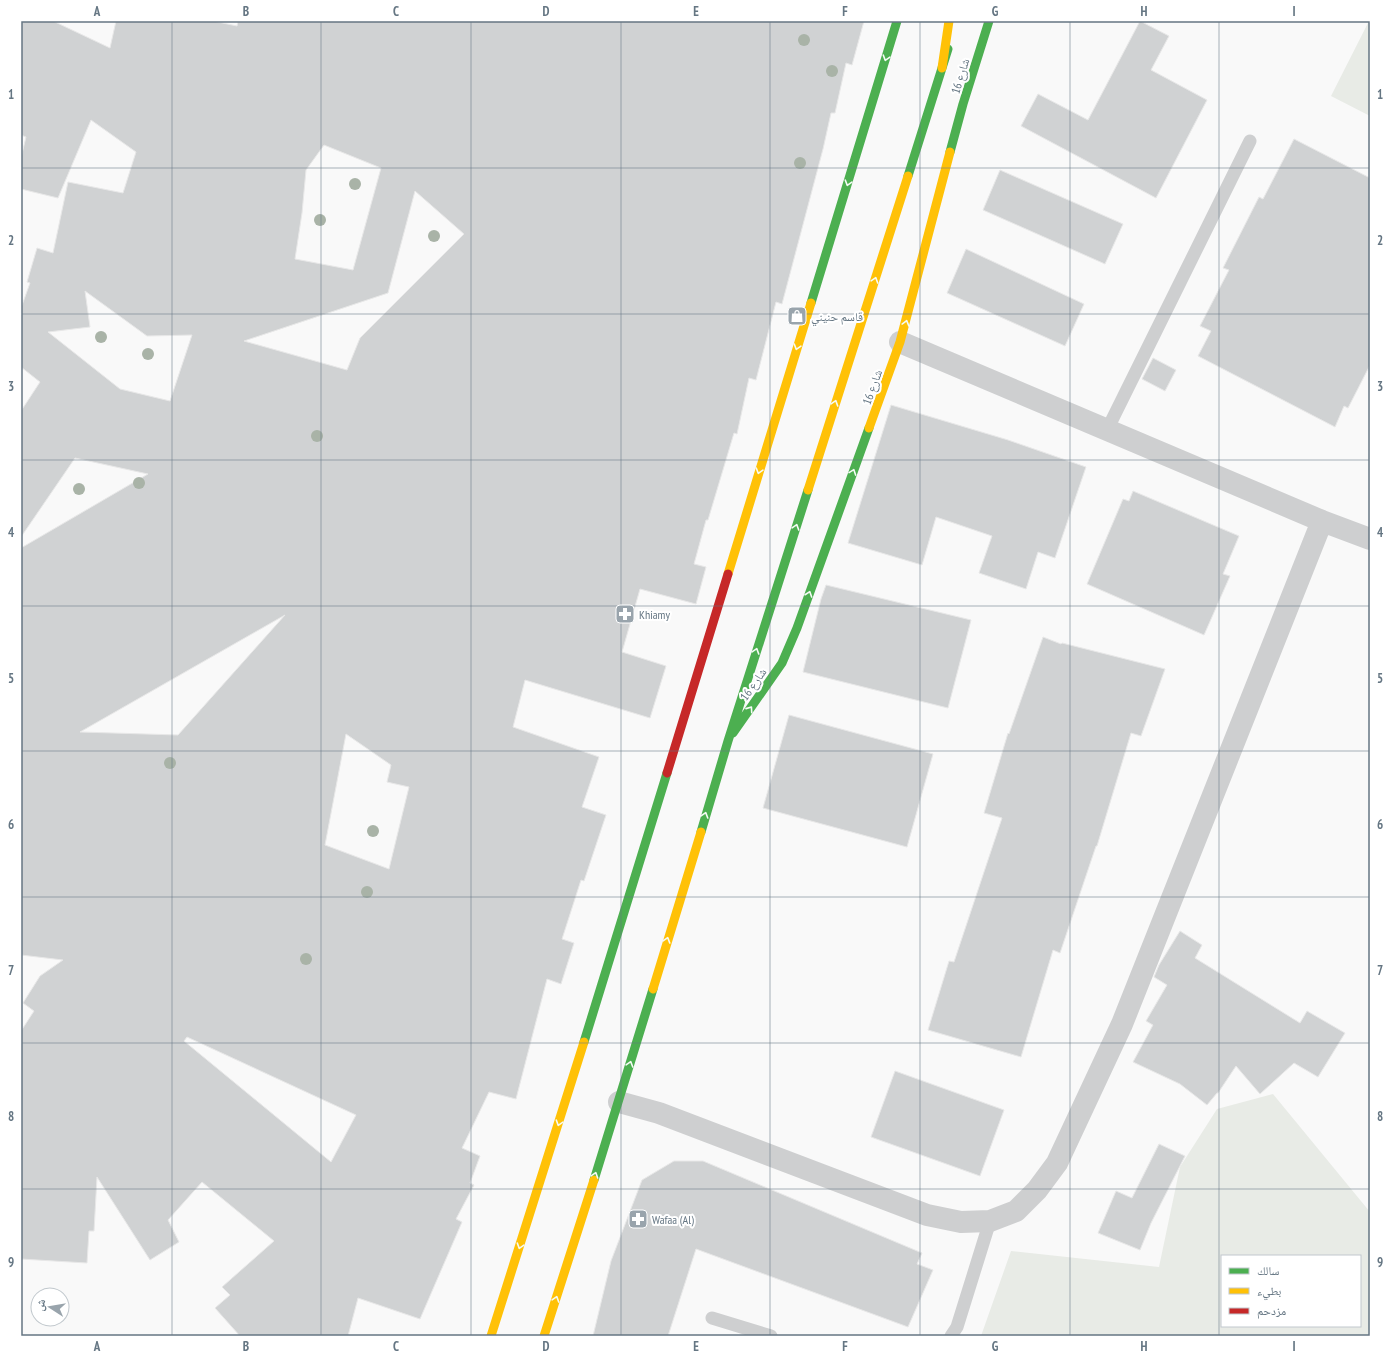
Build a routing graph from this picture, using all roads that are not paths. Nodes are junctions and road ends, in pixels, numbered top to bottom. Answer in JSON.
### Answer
{"nodes":[{"id":1,"x":897,"y":21,"type":"edge"},
{"id":2,"x":949,"y":21,"type":"edge"},
{"id":3,"x":956,"y":21,"type":"edge"},
{"id":4,"x":989,"y":21,"type":"edge"},
{"id":5,"x":942,"y":68,"type":"junction"},
{"id":6,"x":1250,"y":140,"type":"dead end"},
{"id":7,"x":900,"y":342,"type":"junction"},
{"id":8,"x":1107,"y":430,"type":"junction"},
{"id":9,"x":1322,"y":521,"type":"junction"},
{"id":10,"x":1370,"y":539,"type":"edge"},
{"id":11,"x":728,"y":741,"type":"junction"},
{"id":12,"x":619,"y":1102,"type":"junction"},
{"id":13,"x":990,"y":1221,"type":"junction"},
{"id":14,"x":712,"y":1318,"type":"dead end"},
{"id":15,"x":491,"y":1336,"type":"edge"},
{"id":16,"x":544,"y":1336,"type":"edge"},
{"id":17,"x":771,"y":1336,"type":"edge"},
{"id":18,"x":951,"y":1336,"type":"edge"}],
"edges":[{"from":1,"to":15,"type":"main road","one_way":true},
{"from":2,"to":5,"type":"main road"},
{"from":3,"to":5,"type":"main road","name":"شارع 16"},
{"from":7,"to":4,"type":"main road","name":"شارع 16","one_way":true},
{"from":11,"to":5,"type":"main road","one_way":true},
{"from":6,"to":8,"type":"lane"},
{"from":7,"to":8,"type":"street"},
{"from":11,"to":7,"type":"main road","name":"شارع 16","one_way":true},
{"from":8,"to":9,"type":"street"},
{"from":9,"to":10,"type":"street"},
{"from":9,"to":13,"type":"street"},
{"from":12,"to":11,"type":"main road","one_way":true},
{"from":12,"to":13,"type":"street"},
{"from":16,"to":12,"type":"main road","one_way":true},
{"from":13,"to":18,"type":"lane"},
{"from":14,"to":17,"type":"lane"}]}
